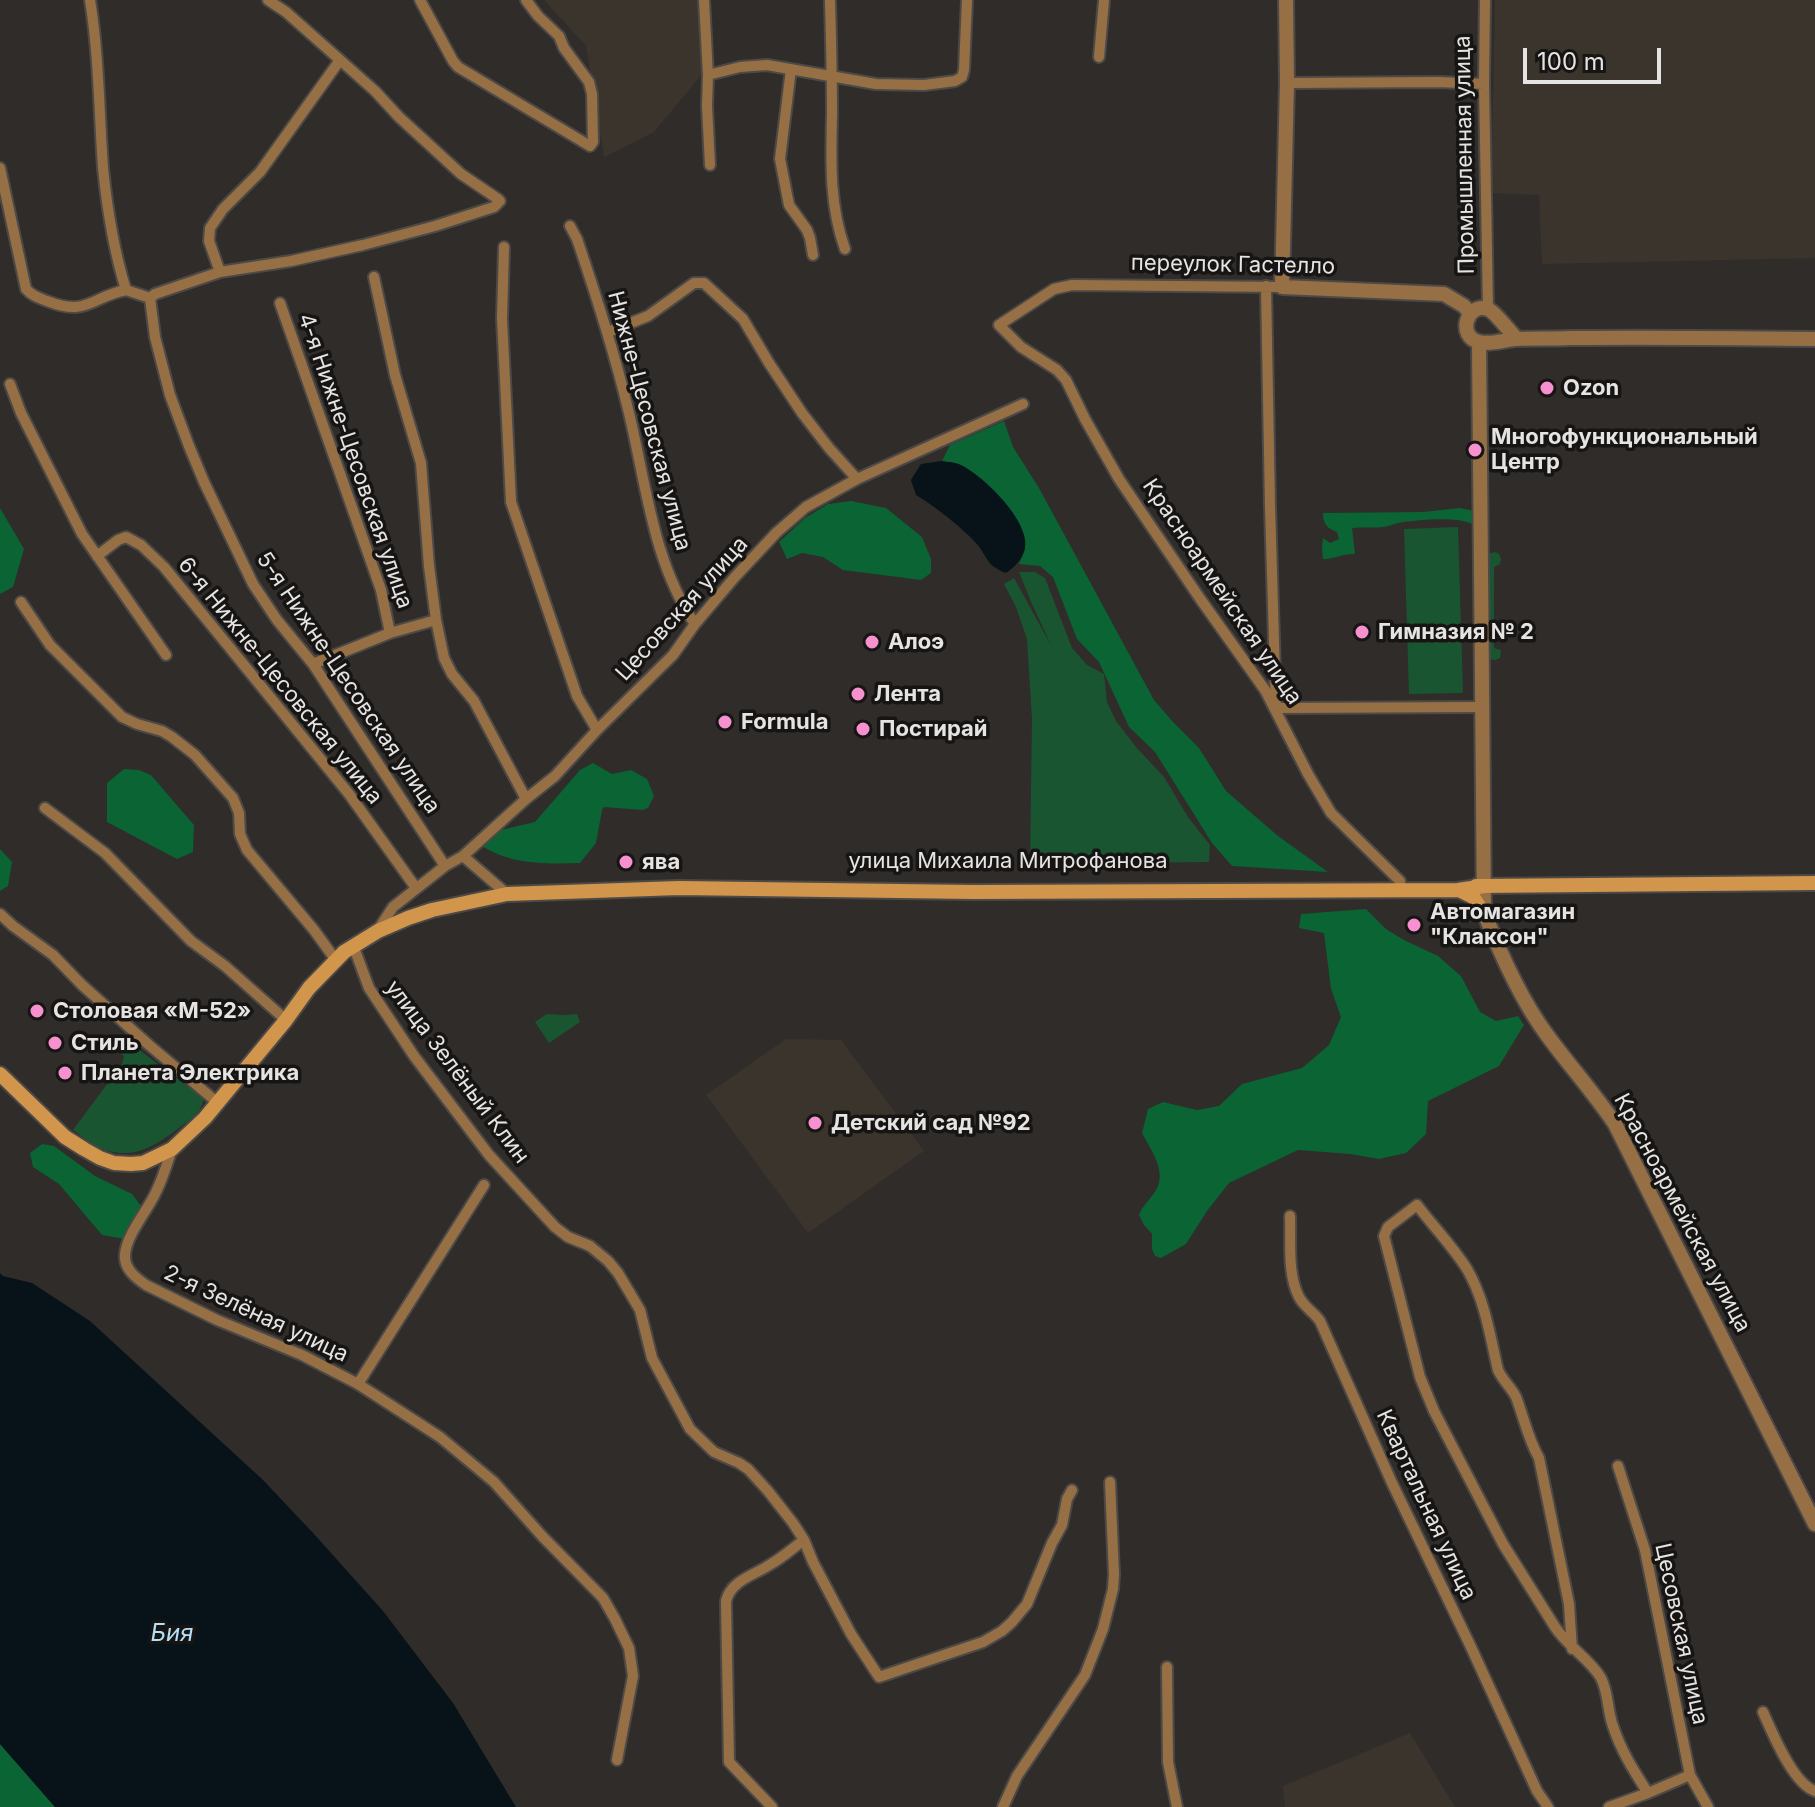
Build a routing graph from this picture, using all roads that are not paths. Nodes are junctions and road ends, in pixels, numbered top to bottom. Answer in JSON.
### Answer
{"nodes":[{"id":1,"x":90,"y":0,"type":"edge"},
{"id":2,"x":268,"y":0,"type":"edge"},
{"id":3,"x":420,"y":0,"type":"edge"},
{"id":4,"x":526,"y":0,"type":"edge"},
{"id":5,"x":704,"y":0,"type":"edge"},
{"id":6,"x":830,"y":0,"type":"edge"},
{"id":7,"x":967,"y":0,"type":"edge"},
{"id":8,"x":1104,"y":0,"type":"edge"},
{"id":9,"x":1286,"y":0,"type":"edge"},
{"id":10,"x":1485,"y":0,"type":"edge"},
{"id":11,"x":1099,"y":57,"type":"dead end"},
{"id":12,"x":340,"y":60,"type":"junction"},
{"id":13,"x":791,"y":69,"type":"junction"},
{"id":14,"x":708,"y":75,"type":"junction"},
{"id":15,"x":831,"y":77,"type":"junction"},
{"id":16,"x":1287,"y":83,"type":"junction"},
{"id":17,"x":1484,"y":84,"type":"junction"},
{"id":18,"x":710,"y":165,"type":"dead end"},
{"id":19,"x":0,"y":168,"type":"edge"},
{"id":20,"x":570,"y":226,"type":"dead end"},
{"id":21,"x":504,"y":247,"type":"dead end"},
{"id":22,"x":845,"y":249,"type":"dead end"},
{"id":23,"x":813,"y":255,"type":"dead end"},
{"id":24,"x":220,"y":272,"type":"junction"},
{"id":25,"x":374,"y":277,"type":"dead end"},
{"id":26,"x":1266,"y":286,"type":"junction"},
{"id":27,"x":1282,"y":287,"type":"junction"},
{"id":28,"x":126,"y":290,"type":"junction"},
{"id":29,"x":150,"y":298,"type":"junction"},
{"id":30,"x":280,"y":303,"type":"dead end"},
{"id":31,"x":1480,"y":310,"type":"junction"},
{"id":32,"x":1499,"y":321,"type":"junction"},
{"id":33,"x":999,"y":325,"type":"joint"},
{"id":34,"x":608,"y":332,"type":"junction"},
{"id":35,"x":1517,"y":339,"type":"junction"},
{"id":36,"x":1815,"y":339,"type":"edge"},
{"id":37,"x":1483,"y":342,"type":"junction"},
{"id":38,"x":10,"y":384,"type":"dead end"},
{"id":39,"x":1023,"y":404,"type":"dead end"},
{"id":40,"x":857,"y":479,"type":"junction"},
{"id":41,"x":97,"y":556,"type":"junction"},
{"id":42,"x":21,"y":602,"type":"dead end"},
{"id":43,"x":436,"y":620,"type":"junction"},
{"id":44,"x":695,"y":624,"type":"junction"},
{"id":45,"x":390,"y":633,"type":"junction"},
{"id":46,"x":166,"y":655,"type":"dead end"},
{"id":47,"x":313,"y":664,"type":"junction"},
{"id":48,"x":1483,"y":707,"type":"junction"},
{"id":49,"x":1276,"y":708,"type":"junction"},
{"id":50,"x":597,"y":730,"type":"junction"},
{"id":51,"x":526,"y":799,"type":"junction"},
{"id":52,"x":45,"y":808,"type":"dead end"},
{"id":53,"x":463,"y":856,"type":"junction"},
{"id":54,"x":445,"y":866,"type":"junction"},
{"id":55,"x":1815,"y":883,"type":"edge"},
{"id":56,"x":1731,"y":884,"type":"junction"},
{"id":57,"x":1485,"y":886,"type":"junction"},
{"id":58,"x":1401,"y":887,"type":"junction"},
{"id":59,"x":416,"y":888,"type":"junction"},
{"id":60,"x":1458,"y":890,"type":"junction"},
{"id":61,"x":1815,"y":890,"type":"edge"},
{"id":62,"x":507,"y":894,"type":"junction"},
{"id":63,"x":0,"y":914,"type":"edge"},
{"id":64,"x":1485,"y":915,"type":"junction"},
{"id":65,"x":378,"y":931,"type":"junction"},
{"id":66,"x":353,"y":945,"type":"junction"},
{"id":67,"x":335,"y":959,"type":"junction"},
{"id":68,"x":286,"y":1020,"type":"junction"},
{"id":69,"x":0,"y":1074,"type":"edge"},
{"id":70,"x":218,"y":1103,"type":"junction"},
{"id":71,"x":172,"y":1149,"type":"junction"},
{"id":72,"x":484,"y":1185,"type":"dead end"},
{"id":73,"x":1290,"y":1216,"type":"dead end"},
{"id":74,"x":358,"y":1384,"type":"junction"},
{"id":75,"x":1618,"y":1466,"type":"dead end"},
{"id":76,"x":1110,"y":1482,"type":"dead end"},
{"id":77,"x":1072,"y":1490,"type":"dead end"},
{"id":78,"x":1815,"y":1524,"type":"edge"},
{"id":79,"x":804,"y":1540,"type":"junction"},
{"id":80,"x":1572,"y":1649,"type":"junction"},
{"id":81,"x":1167,"y":1667,"type":"dead end"},
{"id":82,"x":1763,"y":1712,"type":"dead end"},
{"id":83,"x":617,"y":1760,"type":"dead end"},
{"id":84,"x":1690,"y":1775,"type":"junction"},
{"id":85,"x":1815,"y":1791,"type":"edge"},
{"id":86,"x":1648,"y":1793,"type":"junction"},
{"id":87,"x":772,"y":1807,"type":"edge"},
{"id":88,"x":1003,"y":1807,"type":"edge"},
{"id":89,"x":1177,"y":1807,"type":"edge"},
{"id":90,"x":1548,"y":1807,"type":"edge"},
{"id":91,"x":1609,"y":1807,"type":"edge"},
{"id":92,"x":1708,"y":1807,"type":"edge"}],
"edges":[{"from":1,"to":28,"type":"street"},
{"from":2,"to":12,"type":"street"},
{"from":3,"to":4,"type":"street"},
{"from":5,"to":14,"type":"street"},
{"from":6,"to":15,"type":"street"},
{"from":7,"to":15,"type":"street"},
{"from":8,"to":11,"type":"street"},
{"from":9,"to":16,"type":"street"},
{"from":10,"to":17,"type":"street","name":"Промышленная улица"},
{"from":12,"to":24,"type":"street"},
{"from":12,"to":24,"type":"street"},
{"from":13,"to":14,"type":"street"},
{"from":13,"to":15,"type":"street"},
{"from":13,"to":23,"type":"street"},
{"from":14,"to":18,"type":"street"},
{"from":15,"to":22,"type":"street"},
{"from":16,"to":17,"type":"street"},
{"from":16,"to":27,"type":"street"},
{"from":17,"to":31,"type":"street","name":"Промышленная улица"},
{"from":19,"to":28,"type":"street"},
{"from":20,"to":34,"type":"street","name":"Нижне-Цесовская улица"},
{"from":21,"to":50,"type":"street"},
{"from":24,"to":29,"type":"street"},
{"from":25,"to":43,"type":"street"},
{"from":26,"to":27,"type":"street","name":"переулок Гастелло"},
{"from":26,"to":33,"type":"street","name":"переулок Гастелло"},
{"from":26,"to":49,"type":"street"},
{"from":27,"to":31,"type":"street","name":"переулок Гастелло"},
{"from":28,"to":29,"type":"street"},
{"from":29,"to":47,"type":"street","name":"5-я Нижне-Цесовская улица"},
{"from":30,"to":45,"type":"street","name":"4-я Нижне-Цесовская улица"},
{"from":31,"to":32,"type":"street"},
{"from":31,"to":37,"type":"street"},
{"from":32,"to":35,"type":"street"},
{"from":32,"to":37,"type":"street"},
{"from":33,"to":49,"type":"street","name":"Красноармейская улица"},
{"from":34,"to":40,"type":"street"},
{"from":34,"to":44,"type":"street","name":"Нижне-Цесовская улица"},
{"from":35,"to":36,"type":"street"},
{"from":35,"to":37,"type":"street"},
{"from":37,"to":48,"type":"street"},
{"from":38,"to":41,"type":"street"},
{"from":39,"to":40,"type":"street","name":"Цесовская улица"},
{"from":40,"to":44,"type":"street","name":"Цесовская улица"},
{"from":41,"to":46,"type":"street"},
{"from":41,"to":59,"type":"street","name":"6-я Нижне-Цесовская улица"},
{"from":42,"to":67,"type":"street"},
{"from":43,"to":45,"type":"street"},
{"from":43,"to":51,"type":"street"},
{"from":44,"to":50,"type":"street","name":"Цесовская улица"},
{"from":45,"to":47,"type":"street"},
{"from":47,"to":54,"type":"street","name":"5-я Нижне-Цесовская улица"},
{"from":48,"to":49,"type":"street"},
{"from":48,"to":57,"type":"street"},
{"from":49,"to":58,"type":"street","name":"Красноармейская улица"},
{"from":50,"to":51,"type":"street","name":"Цесовская улица"},
{"from":51,"to":53,"type":"street","name":"Цесовская улица"},
{"from":52,"to":68,"type":"street"},
{"from":53,"to":54,"type":"street","name":"Цесовская улица"},
{"from":53,"to":62,"type":"street"},
{"from":54,"to":59,"type":"street","name":"Цесовская улица"},
{"from":55,"to":56,"type":"main road","name":"улица Михаила Митрофанова"},
{"from":56,"to":57,"type":"main road","name":"улица Михаила Митрофанова"},
{"from":56,"to":61,"type":"main road","name":"улица Михаила Митрофанова"},
{"from":57,"to":58,"type":"main road","name":"улица Михаила Митрофанова"},
{"from":57,"to":60,"type":"main road","name":"улица Михаила Митрофанова"},
{"from":57,"to":64,"type":"street","name":"Красноармейская улица"},
{"from":58,"to":60,"type":"main road","name":"улица Михаила Митрофанова"},
{"from":58,"to":62,"type":"main road","name":"улица Михаила Митрофанова"},
{"from":59,"to":65,"type":"street","name":"Цесовская улица"},
{"from":60,"to":64,"type":"main road"},
{"from":62,"to":65,"type":"main road","name":"улица Михаила Митрофанова"},
{"from":63,"to":70,"type":"street"},
{"from":64,"to":78,"type":"street","name":"Красноармейская улица"},
{"from":65,"to":66,"type":"main road","name":"улица Михаила Митрофанова"},
{"from":66,"to":67,"type":"main road","name":"улица Михаила Митрофанова"},
{"from":66,"to":79,"type":"street","name":"улица Зелёный Клин"},
{"from":67,"to":68,"type":"main road","name":"улица Михаила Митрофанова"},
{"from":68,"to":70,"type":"main road","name":"улица Михаила Митрофанова"},
{"from":69,"to":71,"type":"main road"},
{"from":70,"to":71,"type":"main road","name":"улица Михаила Митрофанова"},
{"from":71,"to":74,"type":"street","name":"2-я Зелёная улица"},
{"from":72,"to":74,"type":"street","name":"2-я Зелёная улица"},
{"from":73,"to":90,"type":"street","name":"Квартальная улица"},
{"from":74,"to":83,"type":"street","name":"2-я Зелёная улица"},
{"from":75,"to":84,"type":"street","name":"Цесовская улица"},
{"from":76,"to":88,"type":"street"},
{"from":77,"to":79,"type":"street","name":"улица Зелёный Клин"},
{"from":79,"to":87,"type":"street"},
{"from":80,"to":80,"type":"street"},
{"from":80,"to":86,"type":"street"},
{"from":81,"to":89,"type":"street"},
{"from":82,"to":85,"type":"street"},
{"from":84,"to":86,"type":"street"},
{"from":84,"to":92,"type":"street","name":"Цесовская улица"},
{"from":86,"to":91,"type":"street"}]}
